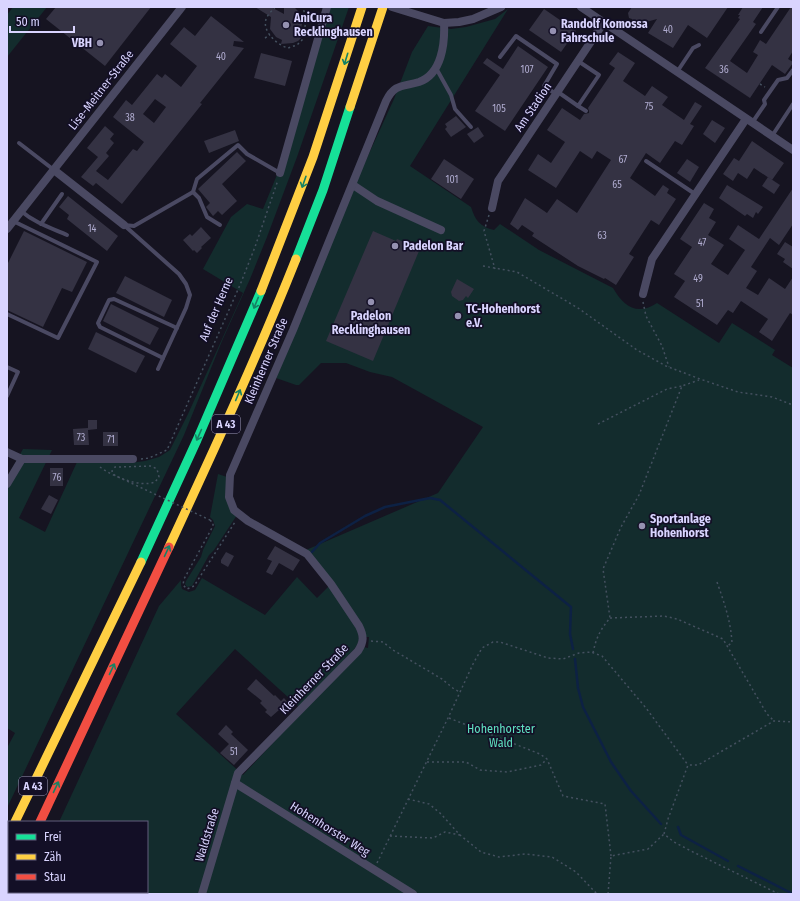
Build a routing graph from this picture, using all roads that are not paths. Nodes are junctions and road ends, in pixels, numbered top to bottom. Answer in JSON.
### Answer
{"nodes":[{"id":1,"x":182,"y":7,"type":"edge"},
{"id":2,"x":327,"y":7,"type":"edge"},
{"id":3,"x":392,"y":7,"type":"edge"},
{"id":4,"x":501,"y":7,"type":"edge"},
{"id":5,"x":581,"y":7,"type":"edge"},
{"id":6,"x":778,"y":7,"type":"edge"},
{"id":7,"x":361,"y":8,"type":"edge"},
{"id":8,"x":382,"y":11,"type":"edge"},
{"id":9,"x":604,"y":22,"type":"junction"},
{"id":10,"x":444,"y":23,"type":"junction"},
{"id":11,"x":761,"y":32,"type":"dead end"},
{"id":12,"x":699,"y":45,"type":"dead end"},
{"id":13,"x":500,"y":57,"type":"dead end"},
{"id":14,"x":578,"y":61,"type":"junction"},
{"id":15,"x":436,"y":68,"type":"junction"},
{"id":16,"x":793,"y":70,"type":"edge"},
{"id":17,"x":677,"y":72,"type":"junction"},
{"id":18,"x":557,"y":93,"type":"junction"},
{"id":19,"x":793,"y":104,"type":"edge"},
{"id":20,"x":578,"y":106,"type":"junction"},
{"id":21,"x":586,"y":111,"type":"dead end"},
{"id":22,"x":749,"y":121,"type":"junction"},
{"id":23,"x":472,"y":127,"type":"dead end"},
{"id":24,"x":772,"y":136,"type":"junction"},
{"id":25,"x":19,"y":144,"type":"dead end"},
{"id":26,"x":793,"y":150,"type":"edge"},
{"id":27,"x":646,"y":161,"type":"dead end"},
{"id":28,"x":54,"y":170,"type":"junction"},
{"id":29,"x":280,"y":173,"type":"joint"},
{"id":30,"x":352,"y":185,"type":"junction"},
{"id":31,"x":193,"y":192,"type":"junction"},
{"id":32,"x":62,"y":194,"type":"dead end"},
{"id":33,"x":695,"y":194,"type":"junction"},
{"id":34,"x":492,"y":208,"type":"road end"},
{"id":35,"x":21,"y":212,"type":"junction"},
{"id":36,"x":13,"y":221,"type":"junction"},
{"id":37,"x":40,"y":224,"type":"junction"},
{"id":38,"x":124,"y":225,"type":"junction"},
{"id":39,"x":220,"y":226,"type":"dead end"},
{"id":40,"x":7,"y":229,"type":"edge"},
{"id":41,"x":441,"y":230,"type":"dead end"},
{"id":42,"x":67,"y":235,"type":"dead end"},
{"id":43,"x":642,"y":294,"type":"road end"},
{"id":44,"x":7,"y":314,"type":"edge"},
{"id":45,"x":176,"y":328,"type":"junction"},
{"id":46,"x":163,"y":358,"type":"junction"},
{"id":47,"x":7,"y":366,"type":"edge"},
{"id":48,"x":158,"y":369,"type":"dead end"},
{"id":49,"x":7,"y":396,"type":"edge"},
{"id":50,"x":7,"y":452,"type":"edge"},
{"id":51,"x":22,"y":459,"type":"junction"},
{"id":52,"x":133,"y":459,"type":"road end"},
{"id":53,"x":7,"y":484,"type":"edge"},
{"id":54,"x":235,"y":784,"type":"junction"},
{"id":55,"x":15,"y":821,"type":"edge"},
{"id":56,"x":40,"y":821,"type":"edge"},
{"id":57,"x":202,"y":894,"type":"edge"},
{"id":58,"x":413,"y":894,"type":"edge"}],
"edges":[{"from":1,"to":28,"type":"street","name":"Lise-Meitner-Straße"},
{"from":2,"to":29,"type":"street"},
{"from":3,"to":10,"type":"street"},
{"from":4,"to":10,"type":"street"},
{"from":5,"to":9,"type":"street"},
{"from":6,"to":11,"type":"lane"},
{"from":7,"to":55,"type":"highway","number":"A 43","one_way":true},
{"from":56,"to":8,"type":"highway","number":"A 43","one_way":true},
{"from":9,"to":14,"type":"street","name":"Am Stadion"},
{"from":9,"to":17,"type":"street"},
{"from":10,"to":15,"type":"street","name":"Kleinherner Straße"},
{"from":12,"to":17,"type":"lane"},
{"from":13,"to":18,"type":"lane"},
{"from":14,"to":18,"type":"street","name":"Am Stadion"},
{"from":14,"to":20,"type":"lane"},
{"from":15,"to":23,"type":"lane"},
{"from":15,"to":30,"type":"street","name":"Kleinherner Straße"},
{"from":16,"to":22,"type":"lane"},
{"from":17,"to":22,"type":"street"},
{"from":18,"to":20,"type":"lane"},
{"from":18,"to":34,"type":"street","name":"Am Stadion"},
{"from":19,"to":24,"type":"lane"},
{"from":20,"to":21,"type":"lane"},
{"from":22,"to":24,"type":"street"},
{"from":22,"to":33,"type":"street"},
{"from":24,"to":26,"type":"street"},
{"from":25,"to":28,"type":"lane"},
{"from":27,"to":33,"type":"lane"},
{"from":28,"to":35,"type":"street","name":"Lise-Meitner-Straße"},
{"from":28,"to":38,"type":"street"},
{"from":29,"to":31,"type":"lane"},
{"from":30,"to":41,"type":"street"},
{"from":30,"to":54,"type":"street","name":"Kleinherner Straße"},
{"from":31,"to":38,"type":"lane"},
{"from":31,"to":39,"type":"lane"},
{"from":32,"to":37,"type":"lane"},
{"from":33,"to":43,"type":"street"},
{"from":35,"to":36,"type":"street","name":"Lise-Meitner-Straße"},
{"from":35,"to":37,"type":"lane"},
{"from":36,"to":40,"type":"street","name":"Lise-Meitner-Straße"},
{"from":36,"to":44,"type":"lane"},
{"from":37,"to":42,"type":"lane"},
{"from":38,"to":45,"type":"lane"},
{"from":45,"to":46,"type":"lane"},
{"from":45,"to":46,"type":"lane"},
{"from":46,"to":48,"type":"lane"},
{"from":47,"to":49,"type":"lane"},
{"from":50,"to":51,"type":"street"},
{"from":51,"to":52,"type":"street"},
{"from":51,"to":53,"type":"street"},
{"from":54,"to":57,"type":"street","name":"Waldstraße"},
{"from":54,"to":58,"type":"street","name":"Hohenhorster Weg"}]}
